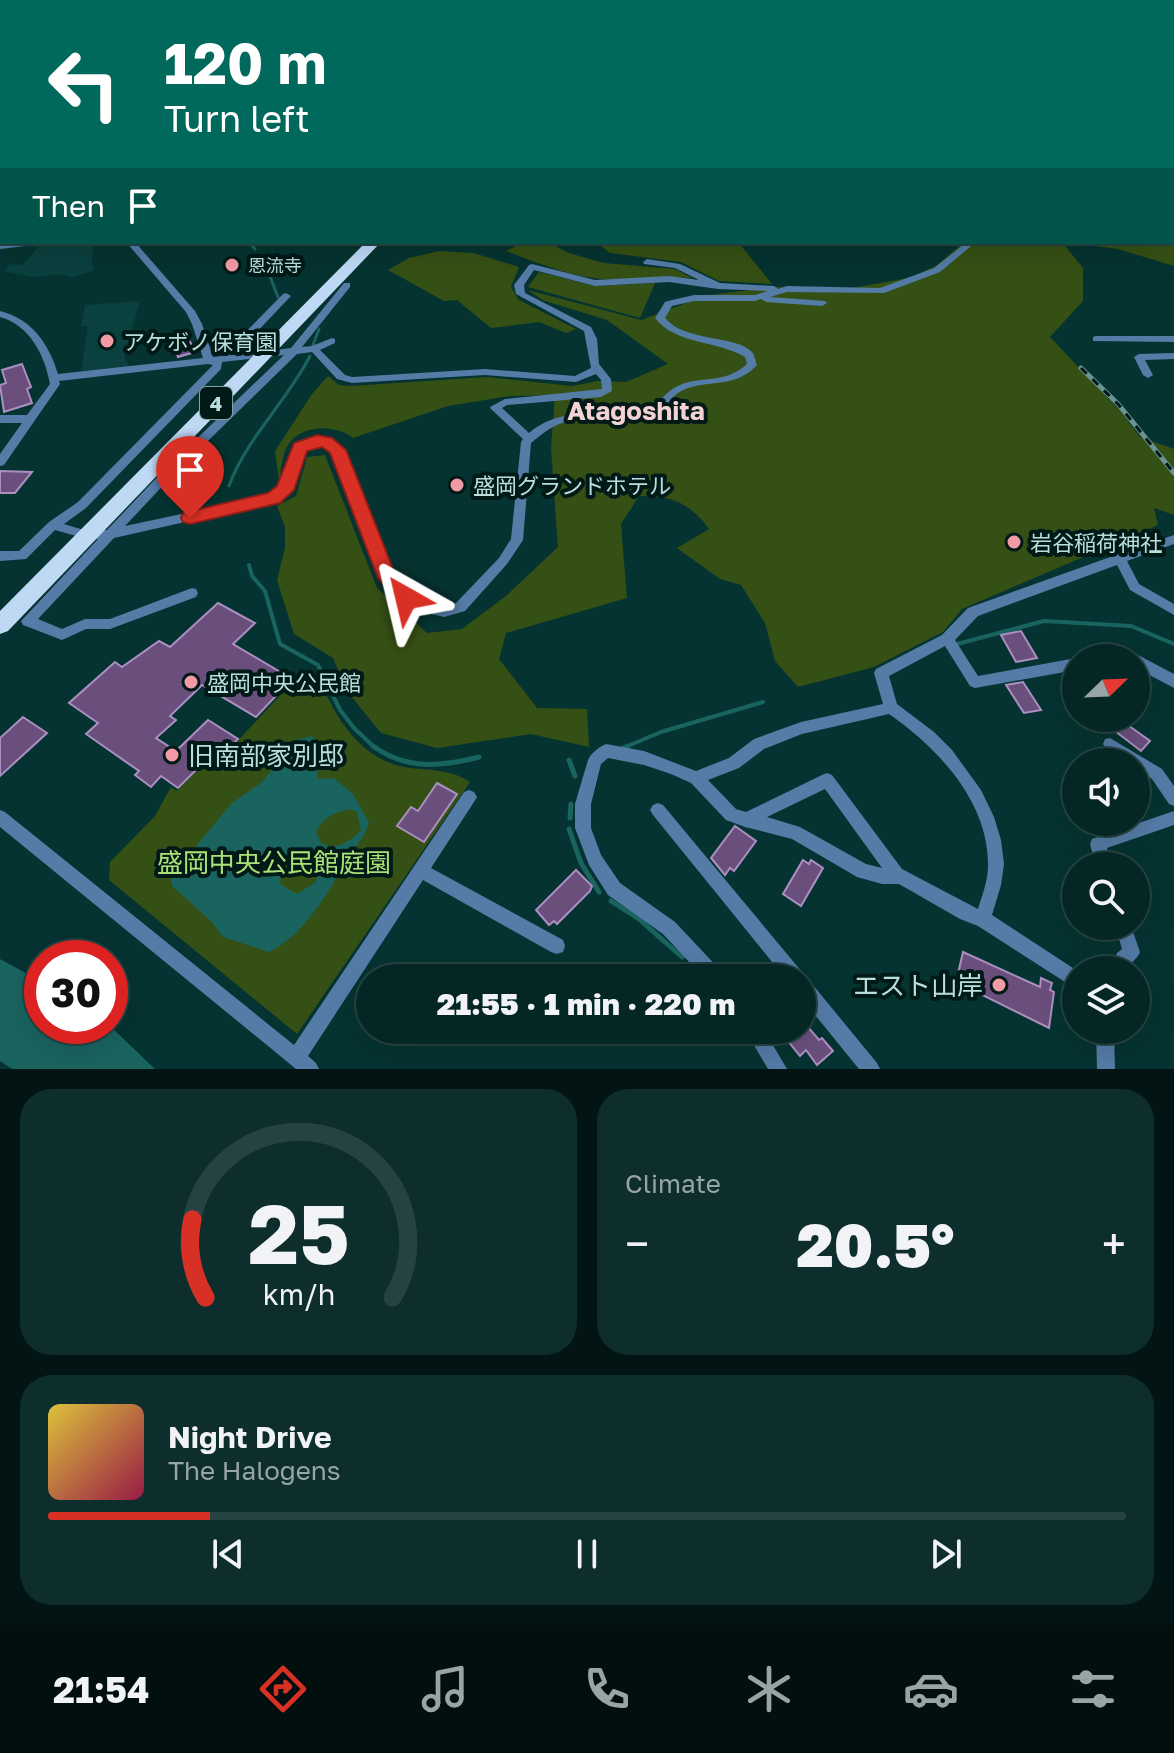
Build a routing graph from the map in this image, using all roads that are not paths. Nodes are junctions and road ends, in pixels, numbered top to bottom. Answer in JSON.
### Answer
{"nodes":[{"id":1,"x":132,"y":244,"type":"edge"},
{"id":2,"x":360,"y":244,"type":"edge"},
{"id":3,"x":372,"y":244,"type":"edge"},
{"id":4,"x":970,"y":244,"type":"edge"},
{"id":5,"x":647,"y":262,"type":"dead end"},
{"id":6,"x":347,"y":285,"type":"dead end"},
{"id":7,"x":714,"y":285,"type":"junction"},
{"id":8,"x":787,"y":289,"type":"junction"},
{"id":9,"x":332,"y":293,"type":"junction"},
{"id":10,"x":286,"y":296,"type":"dead end"},
{"id":11,"x":755,"y":298,"type":"junction"},
{"id":12,"x":822,"y":303,"type":"dead end"},
{"id":13,"x":0,"y":314,"type":"edge"},
{"id":14,"x":1096,"y":339,"type":"dead end"},
{"id":15,"x":1174,"y":339,"type":"edge"},
{"id":16,"x":332,"y":341,"type":"dead end"},
{"id":17,"x":314,"y":349,"type":"junction"},
{"id":18,"x":294,"y":351,"type":"junction"},
{"id":19,"x":1174,"y":356,"type":"edge"},
{"id":20,"x":225,"y":359,"type":"junction"},
{"id":21,"x":209,"y":361,"type":"junction"},
{"id":22,"x":597,"y":369,"type":"junction"},
{"id":23,"x":1148,"y":375,"type":"dead end"},
{"id":24,"x":54,"y":378,"type":"junction"},
{"id":25,"x":0,"y":419,"type":"edge"},
{"id":26,"x":31,"y":419,"type":"junction"},
{"id":27,"x":529,"y":439,"type":"junction"},
{"id":28,"x":0,"y":462,"type":"edge"},
{"id":29,"x":103,"y":522,"type":"junction"},
{"id":30,"x":53,"y":525,"type":"junction"},
{"id":31,"x":81,"y":533,"type":"junction"},
{"id":32,"x":1174,"y":539,"type":"edge"},
{"id":33,"x":0,"y":556,"type":"edge"},
{"id":34,"x":1119,"y":557,"type":"junction"},
{"id":35,"x":192,"y":593,"type":"dead end"},
{"id":36,"x":0,"y":606,"type":"edge"},
{"id":37,"x":1174,"y":610,"type":"edge"},
{"id":38,"x":0,"y":625,"type":"edge"},
{"id":39,"x":947,"y":639,"type":"junction"},
{"id":40,"x":1062,"y":666,"type":"edge"},
{"id":41,"x":1150,"y":671,"type":"edge"},
{"id":42,"x":1174,"y":682,"type":"edge"},
{"id":43,"x":891,"y":708,"type":"junction"},
{"id":44,"x":1110,"y":744,"type":"dead end"},
{"id":45,"x":696,"y":778,"type":"junction"},
{"id":46,"x":469,"y":797,"type":"dead end"},
{"id":47,"x":1174,"y":799,"type":"edge"},
{"id":48,"x":658,"y":810,"type":"dead end"},
{"id":49,"x":0,"y":817,"type":"edge"},
{"id":50,"x":1174,"y":818,"type":"edge"},
{"id":51,"x":745,"y":820,"type":"junction"},
{"id":52,"x":1100,"y":852,"type":"edge"},
{"id":53,"x":422,"y":871,"type":"junction"},
{"id":54,"x":898,"y":876,"type":"junction"},
{"id":55,"x":983,"y":919,"type":"junction"},
{"id":56,"x":557,"y":946,"type":"dead end"},
{"id":57,"x":704,"y":964,"type":"edge"},
{"id":58,"x":784,"y":964,"type":"edge"},
{"id":59,"x":1062,"y":971,"type":"edge"},
{"id":60,"x":816,"y":1002,"type":"edge"},
{"id":61,"x":763,"y":1044,"type":"edge"},
{"id":62,"x":1105,"y":1044,"type":"edge"},
{"id":63,"x":303,"y":1064,"type":"edge"},
{"id":64,"x":778,"y":1069,"type":"edge"},
{"id":65,"x":872,"y":1069,"type":"edge"},
{"id":66,"x":1106,"y":1069,"type":"edge"}],
"edges":[{"from":1,"to":21,"type":"street"},
{"from":2,"to":29,"type":"highway","number":"4"},
{"from":3,"to":9,"type":"highway","number":"4"},
{"from":4,"to":8,"type":"street"},
{"from":5,"to":7,"type":"street"},
{"from":6,"to":9,"type":"street"},
{"from":7,"to":8,"type":"street"},
{"from":7,"to":22,"type":"street"},
{"from":8,"to":11,"type":"street"},
{"from":9,"to":18,"type":"street"},
{"from":9,"to":29,"type":"highway","number":"4"},
{"from":10,"to":20,"type":"street"},
{"from":11,"to":12,"type":"street"},
{"from":11,"to":27,"type":"street"},
{"from":13,"to":24,"type":"street"},
{"from":14,"to":15,"type":"street"},
{"from":16,"to":17,"type":"street"},
{"from":17,"to":18,"type":"street"},
{"from":17,"to":22,"type":"street"},
{"from":18,"to":20,"type":"street"},
{"from":18,"to":29,"type":"street"},
{"from":19,"to":23,"type":"street"},
{"from":20,"to":21,"type":"street"},
{"from":21,"to":24,"type":"street"},
{"from":21,"to":30,"type":"street"},
{"from":22,"to":27,"type":"street"},
{"from":24,"to":26,"type":"street"},
{"from":25,"to":26,"type":"street"},
{"from":26,"to":28,"type":"street"},
{"from":27,"to":29,"type":"street"},
{"from":29,"to":31,"type":"highway","number":"4"},
{"from":29,"to":35,"type":"street"},
{"from":30,"to":31,"type":"street"},
{"from":30,"to":33,"type":"street"},
{"from":31,"to":36,"type":"highway","number":"4"},
{"from":31,"to":38,"type":"highway","number":"4"},
{"from":32,"to":34,"type":"street"},
{"from":34,"to":37,"type":"street"},
{"from":34,"to":39,"type":"street"},
{"from":39,"to":40,"type":"street"},
{"from":39,"to":43,"type":"street"},
{"from":41,"to":42,"type":"street"},
{"from":43,"to":45,"type":"street"},
{"from":43,"to":55,"type":"street"},
{"from":44,"to":47,"type":"street"},
{"from":45,"to":51,"type":"street"},
{"from":45,"to":57,"type":"street"},
{"from":46,"to":53,"type":"street"},
{"from":48,"to":58,"type":"street"},
{"from":49,"to":63,"type":"street"},
{"from":50,"to":52,"type":"street"},
{"from":51,"to":54,"type":"street"},
{"from":51,"to":54,"type":"street"},
{"from":53,"to":56,"type":"street"},
{"from":53,"to":63,"type":"street"},
{"from":54,"to":55,"type":"street"},
{"from":55,"to":59,"type":"street"},
{"from":60,"to":65,"type":"street"},
{"from":61,"to":64,"type":"street"},
{"from":62,"to":66,"type":"street"}]}
